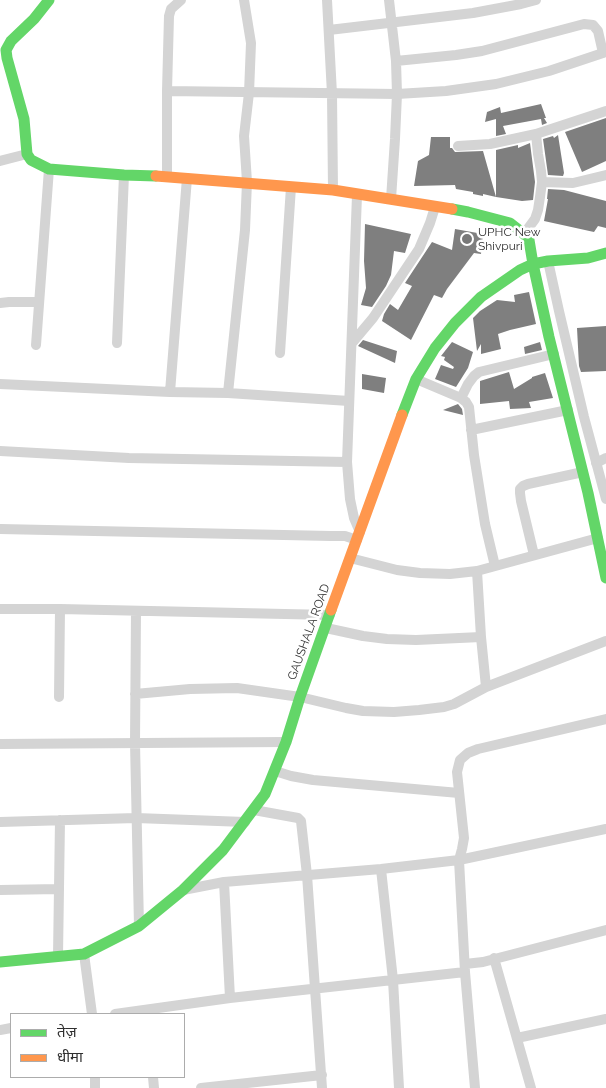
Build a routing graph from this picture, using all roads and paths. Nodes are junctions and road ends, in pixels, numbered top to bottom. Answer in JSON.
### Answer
{"nodes":[{"id":1,"x":49,"y":0,"type":"edge"},
{"id":2,"x":181,"y":0,"type":"edge"},
{"id":3,"x":244,"y":0,"type":"edge"},
{"id":4,"x":327,"y":0,"type":"edge"},
{"id":5,"x":389,"y":0,"type":"edge"},
{"id":6,"x":536,"y":0,"type":"edge"},
{"id":7,"x":391,"y":22,"type":"junction"},
{"id":8,"x":329,"y":30,"type":"junction"},
{"id":9,"x":4,"y":46,"type":"edge"},
{"id":10,"x":605,"y":52,"type":"edge"},
{"id":11,"x":396,"y":61,"type":"junction"},
{"id":12,"x":167,"y":91,"type":"junction"},
{"id":13,"x":249,"y":93,"type":"junction"},
{"id":14,"x":332,"y":94,"type":"junction"},
{"id":15,"x":397,"y":94,"type":"junction"},
{"id":16,"x":606,"y":111,"type":"edge"},
{"id":17,"x":536,"y":134,"type":"junction"},
{"id":18,"x":458,"y":146,"type":"dead end"},
{"id":19,"x":27,"y":154,"type":"junction"},
{"id":20,"x":0,"y":161,"type":"edge"},
{"id":21,"x":49,"y":169,"type":"junction"},
{"id":22,"x":124,"y":175,"type":"junction"},
{"id":23,"x":606,"y":175,"type":"edge"},
{"id":24,"x":167,"y":176,"type":"junction"},
{"id":25,"x":187,"y":178,"type":"junction"},
{"id":26,"x":247,"y":182,"type":"junction"},
{"id":27,"x":542,"y":182,"type":"junction"},
{"id":28,"x":291,"y":187,"type":"junction"},
{"id":29,"x":333,"y":190,"type":"junction"},
{"id":30,"x":357,"y":195,"type":"junction"},
{"id":31,"x":391,"y":199,"type":"junction"},
{"id":32,"x":435,"y":206,"type":"junction"},
{"id":33,"x":524,"y":234,"type":"junction"},
{"id":34,"x":606,"y":253,"type":"edge"},
{"id":35,"x":588,"y":258,"type":"junction"},
{"id":36,"x":548,"y":261,"type":"junction"},
{"id":37,"x":533,"y":264,"type":"junction"},
{"id":38,"x":606,"y":267,"type":"edge"},
{"id":39,"x":39,"y":302,"type":"junction"},
{"id":40,"x":0,"y":303,"type":"edge"},
{"id":41,"x":117,"y":343,"type":"dead end"},
{"id":42,"x":352,"y":343,"type":"junction"},
{"id":43,"x":36,"y":345,"type":"dead end"},
{"id":44,"x":280,"y":353,"type":"dead end"},
{"id":45,"x":554,"y":354,"type":"junction"},
{"id":46,"x":416,"y":379,"type":"junction"},
{"id":47,"x":0,"y":384,"type":"edge"},
{"id":48,"x":170,"y":392,"type":"junction"},
{"id":49,"x":228,"y":393,"type":"junction"},
{"id":50,"x":461,"y":398,"type":"junction"},
{"id":51,"x":349,"y":401,"type":"junction"},
{"id":52,"x":568,"y":410,"type":"junction"},
{"id":53,"x":471,"y":430,"type":"junction"},
{"id":54,"x":0,"y":451,"type":"edge"},
{"id":55,"x":601,"y":461,"type":"edge"},
{"id":56,"x":347,"y":462,"type":"junction"},
{"id":57,"x":583,"y":472,"type":"junction"},
{"id":58,"x":606,"y":499,"type":"edge"},
{"id":59,"x":0,"y":529,"type":"edge"},
{"id":60,"x":358,"y":536,"type":"junction"},
{"id":61,"x":598,"y":538,"type":"junction"},
{"id":62,"x":534,"y":556,"type":"junction"},
{"id":63,"x":350,"y":558,"type":"junction"},
{"id":64,"x":495,"y":566,"type":"junction"},
{"id":65,"x":477,"y":571,"type":"junction"},
{"id":66,"x":606,"y":578,"type":"edge"},
{"id":67,"x":0,"y":609,"type":"edge"},
{"id":68,"x":60,"y":609,"type":"junction"},
{"id":69,"x":136,"y":611,"type":"junction"},
{"id":70,"x":330,"y":615,"type":"junction"},
{"id":71,"x":326,"y":628,"type":"junction"},
{"id":72,"x":481,"y":637,"type":"junction"},
{"id":73,"x":606,"y":641,"type":"edge"},
{"id":74,"x":486,"y":687,"type":"junction"},
{"id":75,"x":135,"y":694,"type":"junction"},
{"id":76,"x":59,"y":697,"type":"dead end"},
{"id":77,"x":300,"y":697,"type":"junction"},
{"id":78,"x":606,"y":719,"type":"edge"},
{"id":79,"x":286,"y":742,"type":"junction"},
{"id":80,"x":135,"y":743,"type":"junction"},
{"id":81,"x":0,"y":744,"type":"edge"},
{"id":82,"x":275,"y":771,"type":"junction"},
{"id":83,"x":459,"y":793,"type":"junction"},
{"id":84,"x":254,"y":810,"type":"junction"},
{"id":85,"x":136,"y":818,"type":"junction"},
{"id":86,"x":60,"y":820,"type":"junction"},
{"id":87,"x":0,"y":822,"type":"edge"},
{"id":88,"x":245,"y":822,"type":"junction"},
{"id":89,"x":606,"y":829,"type":"edge"},
{"id":90,"x":459,"y":860,"type":"junction"},
{"id":91,"x":381,"y":869,"type":"junction"},
{"id":92,"x":307,"y":875,"type":"junction"},
{"id":93,"x":224,"y":882,"type":"junction"},
{"id":94,"x":0,"y":890,"type":"edge"},
{"id":95,"x":59,"y":890,"type":"junction"},
{"id":96,"x":183,"y":890,"type":"junction"},
{"id":97,"x":139,"y":926,"type":"junction"},
{"id":98,"x":606,"y":930,"type":"edge"},
{"id":99,"x":84,"y":954,"type":"junction"},
{"id":100,"x":58,"y":956,"type":"junction"},
{"id":101,"x":494,"y":958,"type":"junction"},
{"id":102,"x":0,"y":962,"type":"edge"},
{"id":103,"x":465,"y":968,"type":"junction"},
{"id":104,"x":393,"y":980,"type":"junction"},
{"id":105,"x":315,"y":988,"type":"junction"},
{"id":106,"x":230,"y":998,"type":"junction"},
{"id":107,"x":164,"y":1011,"type":"edge"},
{"id":108,"x":92,"y":1013,"type":"edge"},
{"id":109,"x":131,"y":1013,"type":"edge"},
{"id":110,"x":606,"y":1019,"type":"edge"},
{"id":111,"x":517,"y":1038,"type":"junction"},
{"id":112,"x":322,"y":1075,"type":"junction"},
{"id":113,"x":201,"y":1088,"type":"edge"},
{"id":114,"x":322,"y":1088,"type":"edge"},
{"id":115,"x":399,"y":1088,"type":"edge"},
{"id":116,"x":475,"y":1088,"type":"edge"},
{"id":117,"x":531,"y":1088,"type":"edge"}],
"edges":[{"from":1,"to":9,"type":"street"},
{"from":2,"to":12,"type":"street"},
{"from":3,"to":13,"type":"street"},
{"from":4,"to":8,"type":"street"},
{"from":5,"to":7,"type":"street"},
{"from":6,"to":7,"type":"street"},
{"from":7,"to":8,"type":"street"},
{"from":7,"to":11,"type":"street"},
{"from":8,"to":14,"type":"street"},
{"from":9,"to":19,"type":"street"},
{"from":10,"to":11,"type":"street"},
{"from":10,"to":15,"type":"street"},
{"from":11,"to":15,"type":"street"},
{"from":12,"to":13,"type":"street"},
{"from":12,"to":24,"type":"street"},
{"from":13,"to":14,"type":"street"},
{"from":13,"to":26,"type":"street"},
{"from":14,"to":15,"type":"street"},
{"from":14,"to":29,"type":"street"},
{"from":15,"to":31,"type":"street"},
{"from":16,"to":17,"type":"street"},
{"from":17,"to":18,"type":"street"},
{"from":17,"to":27,"type":"street"},
{"from":19,"to":20,"type":"street"},
{"from":19,"to":21,"type":"street"},
{"from":21,"to":22,"type":"street"},
{"from":21,"to":39,"type":"street"},
{"from":22,"to":24,"type":"street"},
{"from":22,"to":41,"type":"street"},
{"from":23,"to":27,"type":"street"},
{"from":24,"to":25,"type":"street"},
{"from":25,"to":26,"type":"street"},
{"from":25,"to":48,"type":"street"},
{"from":26,"to":28,"type":"street"},
{"from":26,"to":49,"type":"street"},
{"from":27,"to":33,"type":"street"},
{"from":28,"to":29,"type":"street"},
{"from":28,"to":44,"type":"street"},
{"from":29,"to":30,"type":"street"},
{"from":30,"to":31,"type":"street"},
{"from":30,"to":42,"type":"street"},
{"from":31,"to":32,"type":"street"},
{"from":32,"to":33,"type":"street"},
{"from":32,"to":42,"type":"street"},
{"from":33,"to":37,"type":"street"},
{"from":34,"to":35,"type":"street","name":"GAUSHALA ROAD"},
{"from":35,"to":36,"type":"street","name":"GAUSHALA ROAD"},
{"from":35,"to":38,"type":"street"},
{"from":36,"to":37,"type":"street","name":"GAUSHALA ROAD"},
{"from":36,"to":55,"type":"street"},
{"from":37,"to":45,"type":"street"},
{"from":37,"to":46,"type":"street","name":"GAUSHALA ROAD"},
{"from":39,"to":40,"type":"street"},
{"from":39,"to":43,"type":"street"},
{"from":42,"to":51,"type":"street"},
{"from":45,"to":50,"type":"street"},
{"from":45,"to":52,"type":"street"},
{"from":46,"to":50,"type":"street"},
{"from":46,"to":60,"type":"street","name":"GAUSHALA ROAD"},
{"from":47,"to":48,"type":"street"},
{"from":48,"to":49,"type":"street"},
{"from":49,"to":51,"type":"street"},
{"from":50,"to":53,"type":"street"},
{"from":51,"to":56,"type":"street"},
{"from":52,"to":53,"type":"street"},
{"from":52,"to":57,"type":"street"},
{"from":53,"to":64,"type":"street"},
{"from":54,"to":56,"type":"street"},
{"from":55,"to":58,"type":"street"},
{"from":56,"to":60,"type":"street"},
{"from":57,"to":61,"type":"street"},
{"from":57,"to":62,"type":"street"},
{"from":59,"to":60,"type":"street"},
{"from":60,"to":63,"type":"street","name":"GAUSHALA ROAD"},
{"from":61,"to":62,"type":"street"},
{"from":61,"to":66,"type":"street"},
{"from":62,"to":64,"type":"street"},
{"from":63,"to":65,"type":"street"},
{"from":63,"to":70,"type":"street","name":"GAUSHALA ROAD"},
{"from":64,"to":65,"type":"street"},
{"from":65,"to":72,"type":"street"},
{"from":67,"to":68,"type":"street"},
{"from":68,"to":69,"type":"street"},
{"from":68,"to":76,"type":"street"},
{"from":69,"to":70,"type":"street"},
{"from":69,"to":75,"type":"street"},
{"from":70,"to":71,"type":"street","name":"GAUSHALA ROAD"},
{"from":71,"to":72,"type":"street"},
{"from":71,"to":77,"type":"street","name":"GAUSHALA ROAD"},
{"from":72,"to":74,"type":"street"},
{"from":73,"to":74,"type":"street"},
{"from":74,"to":77,"type":"street"},
{"from":75,"to":77,"type":"street"},
{"from":75,"to":80,"type":"street"},
{"from":77,"to":79,"type":"street","name":"GAUSHALA ROAD"},
{"from":78,"to":83,"type":"street"},
{"from":79,"to":80,"type":"street"},
{"from":79,"to":82,"type":"street","name":"GAUSHALA ROAD"},
{"from":80,"to":81,"type":"street"},
{"from":80,"to":85,"type":"street"},
{"from":82,"to":83,"type":"street"},
{"from":82,"to":84,"type":"street","name":"GAUSHALA ROAD"},
{"from":83,"to":90,"type":"street"},
{"from":84,"to":88,"type":"street","name":"GAUSHALA ROAD"},
{"from":84,"to":92,"type":"street"},
{"from":85,"to":86,"type":"street"},
{"from":85,"to":88,"type":"street"},
{"from":85,"to":97,"type":"street"},
{"from":86,"to":87,"type":"street"},
{"from":86,"to":95,"type":"street"},
{"from":88,"to":96,"type":"street","name":"GAUSHALA ROAD"},
{"from":89,"to":90,"type":"street"},
{"from":90,"to":91,"type":"street"},
{"from":90,"to":103,"type":"street"},
{"from":91,"to":92,"type":"street"},
{"from":91,"to":104,"type":"street"},
{"from":92,"to":93,"type":"street"},
{"from":92,"to":105,"type":"street"},
{"from":93,"to":96,"type":"street"},
{"from":93,"to":106,"type":"street"},
{"from":94,"to":95,"type":"street"},
{"from":95,"to":100,"type":"street"},
{"from":96,"to":97,"type":"street","name":"GAUSHALA ROAD"},
{"from":97,"to":99,"type":"street","name":"GAUSHALA ROAD"},
{"from":98,"to":101,"type":"street"},
{"from":99,"to":100,"type":"street","name":"GAUSHALA ROAD"},
{"from":99,"to":108,"type":"street"},
{"from":100,"to":102,"type":"street","name":"GAUSHALA ROAD"},
{"from":101,"to":103,"type":"street"},
{"from":101,"to":111,"type":"street"},
{"from":103,"to":104,"type":"street"},
{"from":103,"to":116,"type":"street"},
{"from":104,"to":105,"type":"street"},
{"from":104,"to":115,"type":"street"},
{"from":105,"to":106,"type":"street"},
{"from":105,"to":112,"type":"street"},
{"from":106,"to":107,"type":"street"},
{"from":107,"to":109,"type":"street"},
{"from":110,"to":111,"type":"street"},
{"from":111,"to":117,"type":"street"},
{"from":112,"to":113,"type":"street"},
{"from":112,"to":114,"type":"street"}]}
